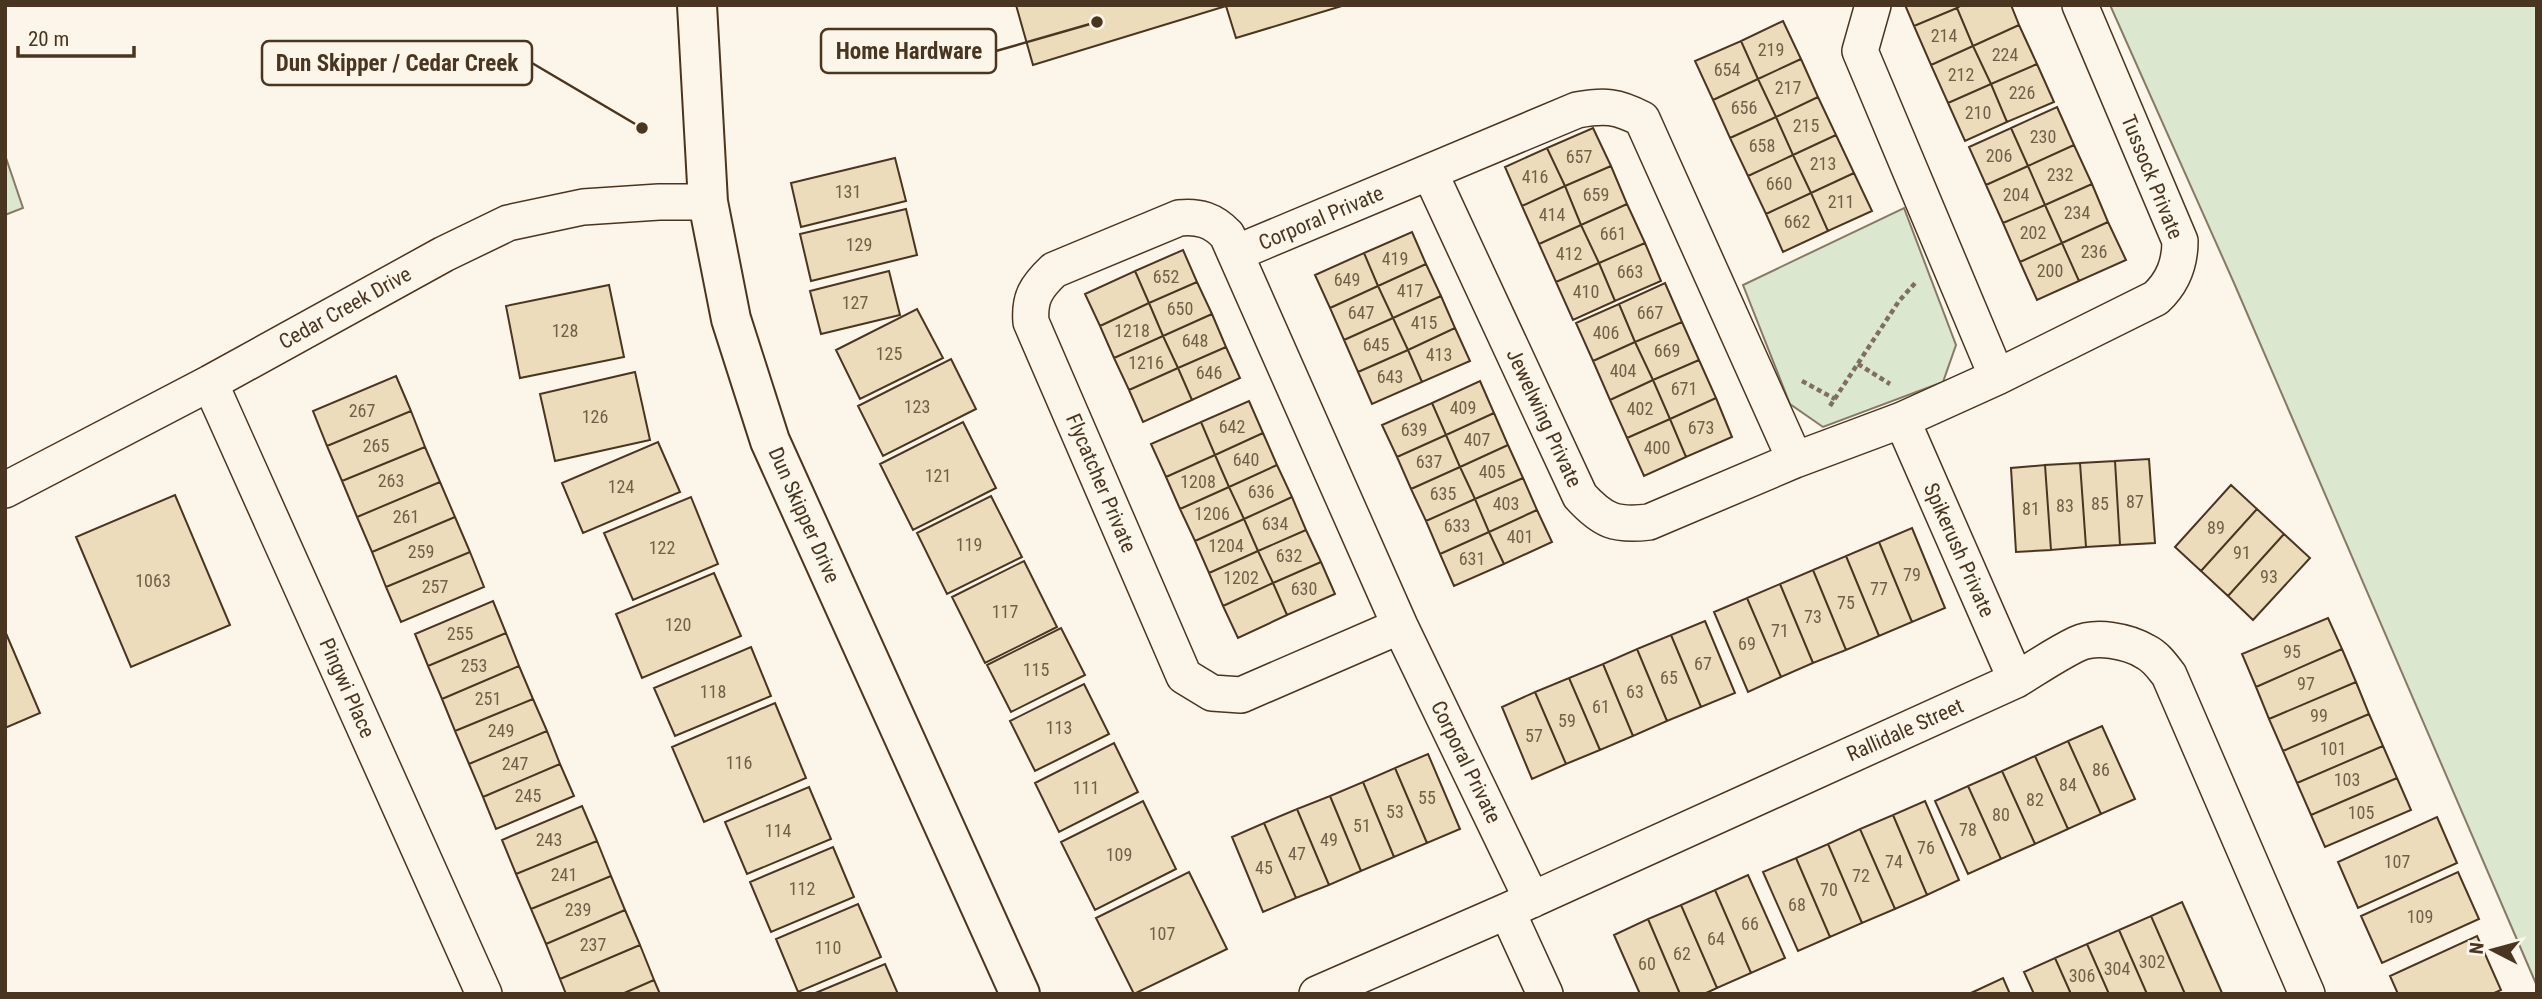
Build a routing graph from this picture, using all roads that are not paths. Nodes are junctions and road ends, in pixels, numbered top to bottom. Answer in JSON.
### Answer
{"nodes":[{"id":1,"x":696,"y":5,"type":"edge"},
{"id":2,"x":1873,"y":5,"type":"edge"},
{"id":3,"x":2080,"y":5,"type":"edge"},
{"id":4,"x":1430,"y":173,"type":"junction"},
{"id":5,"x":708,"y":202,"type":"junction"},
{"id":6,"x":1236,"y":253,"type":"junction"},
{"id":7,"x":1997,"y":377,"type":"junction"},
{"id":8,"x":210,"y":383,"type":"junction"},
{"id":9,"x":1902,"y":420,"type":"junction"},
{"id":10,"x":1795,"y":460,"type":"junction"},
{"id":11,"x":5,"y":490,"type":"edge"},
{"id":12,"x":1400,"y":626,"type":"junction"},
{"id":13,"x":2016,"y":680,"type":"junction"},
{"id":14,"x":1519,"y":905,"type":"junction"},
{"id":15,"x":484,"y":994,"type":"edge"},
{"id":16,"x":1020,"y":994,"type":"edge"},
{"id":17,"x":1317,"y":994,"type":"edge"},
{"id":18,"x":1545,"y":994,"type":"edge"},
{"id":19,"x":2307,"y":994,"type":"edge"}],
"edges":[{"from":1,"to":5,"type":"street","name":"Dun Skipper Drive"},
{"from":2,"to":7,"type":"street"},
{"from":3,"to":7,"type":"street","name":"Tussock Private"},
{"from":4,"to":6,"type":"street","name":"Corporal Private"},
{"from":4,"to":10,"type":"street","name":"Jewelwing Private"},
{"from":4,"to":10,"type":"street","name":"Corporal Private"},
{"from":5,"to":8,"type":"street","name":"Cedar Creek Drive"},
{"from":5,"to":16,"type":"street","name":"Dun Skipper Drive"},
{"from":6,"to":12,"type":"street","name":"Corporal Private"},
{"from":6,"to":12,"type":"street","name":"Flycatcher Private"},
{"from":7,"to":9,"type":"street","name":"Tussock Private"},
{"from":8,"to":11,"type":"street","name":"Cedar Creek Drive"},
{"from":8,"to":15,"type":"street","name":"Pingwi Place"},
{"from":9,"to":10,"type":"street","name":"Jewelwing Private"},
{"from":9,"to":13,"type":"street","name":"Spikerush Private"},
{"from":12,"to":14,"type":"street","name":"Corporal Private"},
{"from":13,"to":14,"type":"street","name":"Rallidale Street"},
{"from":13,"to":19,"type":"street","name":"Rallidale Street"},
{"from":14,"to":17,"type":"street","name":"Rallidale Street"},
{"from":14,"to":18,"type":"street","name":"Corporal Private"}]}
